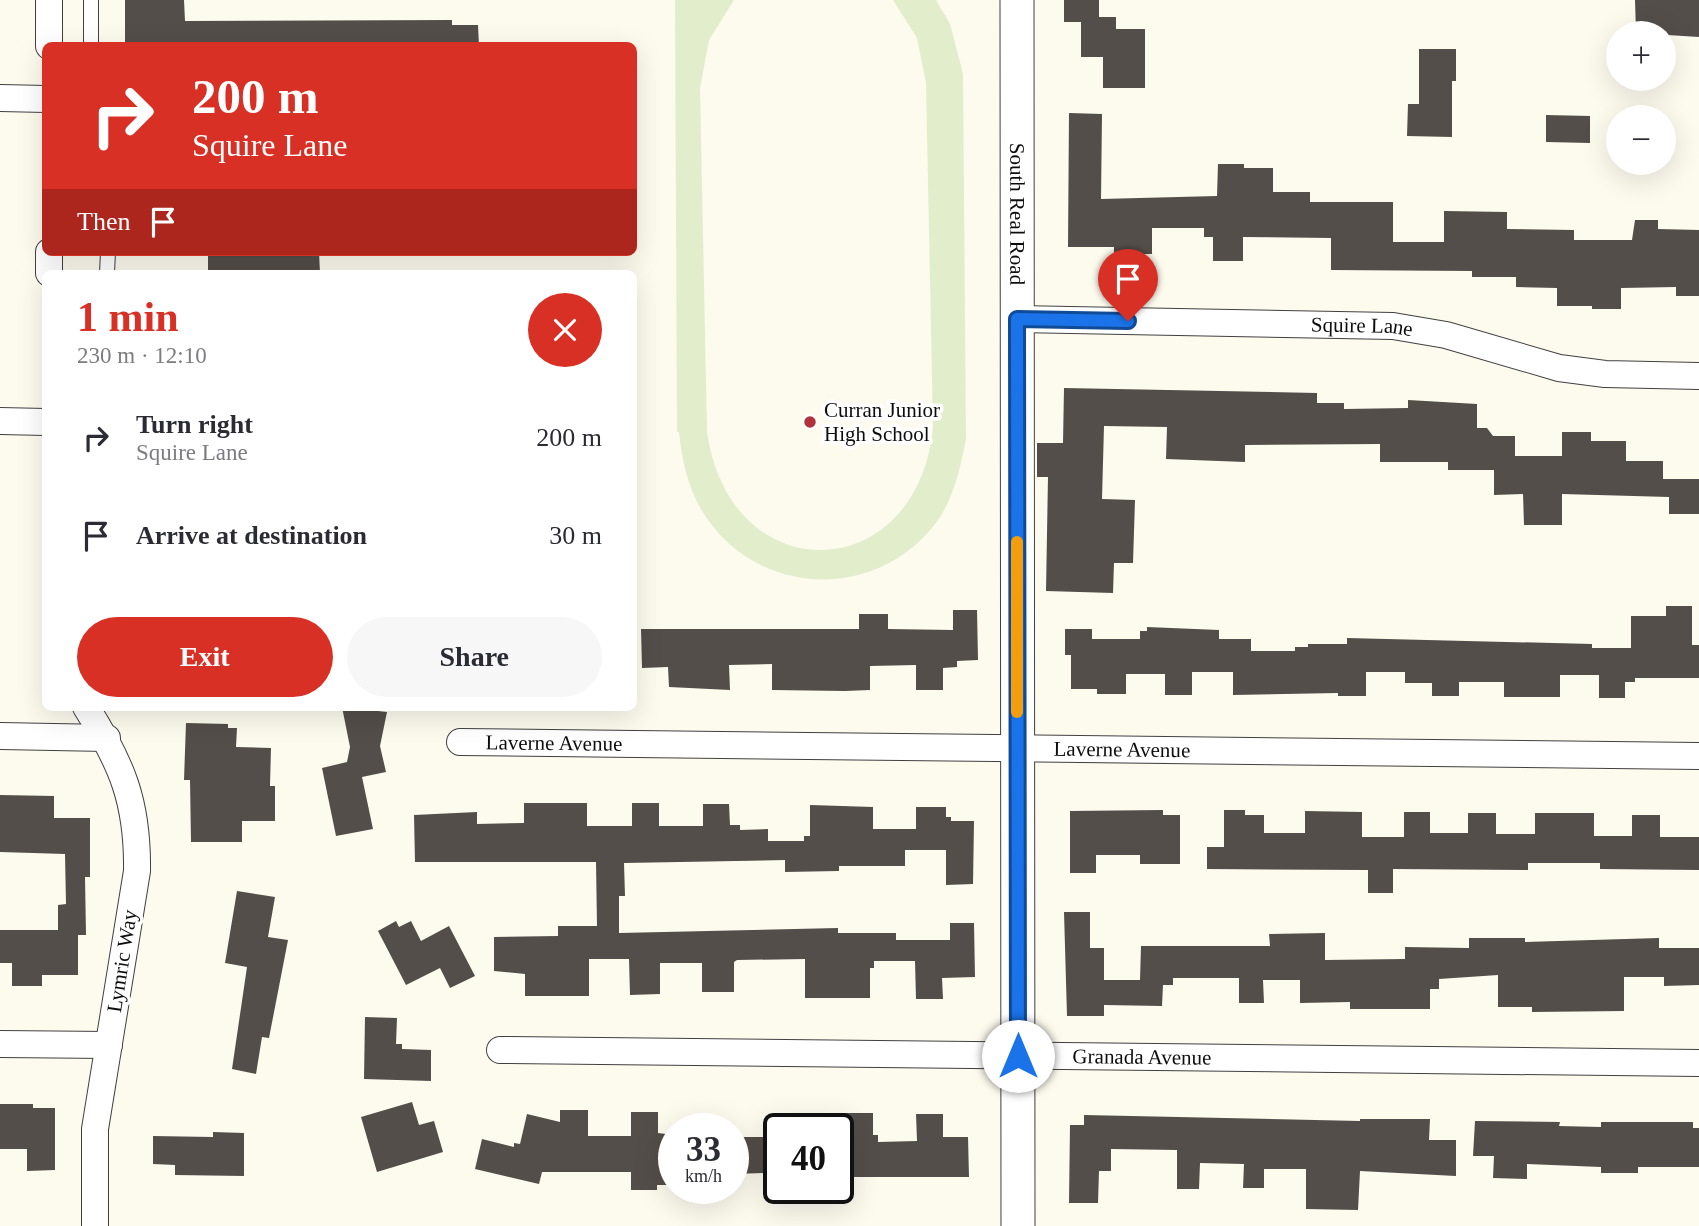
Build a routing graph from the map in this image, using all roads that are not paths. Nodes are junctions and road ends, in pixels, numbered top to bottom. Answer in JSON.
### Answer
{"nodes":[{"id":1,"x":49,"y":0,"type":"edge"},
{"id":2,"x":91,"y":0,"type":"edge"},
{"id":3,"x":1017,"y":0,"type":"edge"},
{"id":4,"x":49,"y":42,"type":"edge"},
{"id":5,"x":91,"y":42,"type":"edge"},
{"id":6,"x":0,"y":98,"type":"edge"},
{"id":7,"x":42,"y":99,"type":"edge"},
{"id":8,"x":1017,"y":319,"type":"junction"},
{"id":9,"x":1699,"y":376,"type":"edge"},
{"id":10,"x":0,"y":421,"type":"edge"},
{"id":11,"x":42,"y":422,"type":"edge"},
{"id":12,"x":89,"y":711,"type":"edge"},
{"id":13,"x":0,"y":736,"type":"edge"},
{"id":14,"x":107,"y":738,"type":"junction"},
{"id":15,"x":460,"y":742,"type":"dead end"},
{"id":16,"x":1017,"y":748,"type":"junction"},
{"id":17,"x":1699,"y":756,"type":"edge"},
{"id":18,"x":0,"y":1044,"type":"edge"},
{"id":19,"x":109,"y":1045,"type":"junction"},
{"id":20,"x":500,"y":1050,"type":"dead end"},
{"id":21,"x":1018,"y":1056,"type":"junction"},
{"id":22,"x":1699,"y":1063,"type":"edge"},
{"id":23,"x":95,"y":1226,"type":"edge"},
{"id":24,"x":1018,"y":1226,"type":"edge"}],
"edges":[{"from":1,"to":4,"type":"street"},
{"from":2,"to":5,"type":"lane"},
{"from":3,"to":8,"type":"street","name":"South Real Road"},
{"from":6,"to":7,"type":"street"},
{"from":8,"to":9,"type":"street","name":"Squire Lane"},
{"from":8,"to":16,"type":"street","name":"South Real Road"},
{"from":10,"to":11,"type":"street"},
{"from":12,"to":14,"type":"street","name":"Lymric Way"},
{"from":13,"to":14,"type":"street"},
{"from":14,"to":19,"type":"street","name":"Lymric Way"},
{"from":15,"to":16,"type":"street","name":"Laverne Avenue"},
{"from":16,"to":17,"type":"street","name":"Laverne Avenue"},
{"from":16,"to":21,"type":"street","name":"South Real Road"},
{"from":18,"to":19,"type":"street"},
{"from":19,"to":23,"type":"street","name":"Lymric Way"},
{"from":20,"to":21,"type":"street","name":"Granada Avenue"},
{"from":21,"to":22,"type":"street","name":"Granada Avenue"},
{"from":21,"to":24,"type":"street","name":"South Real Road"}]}
